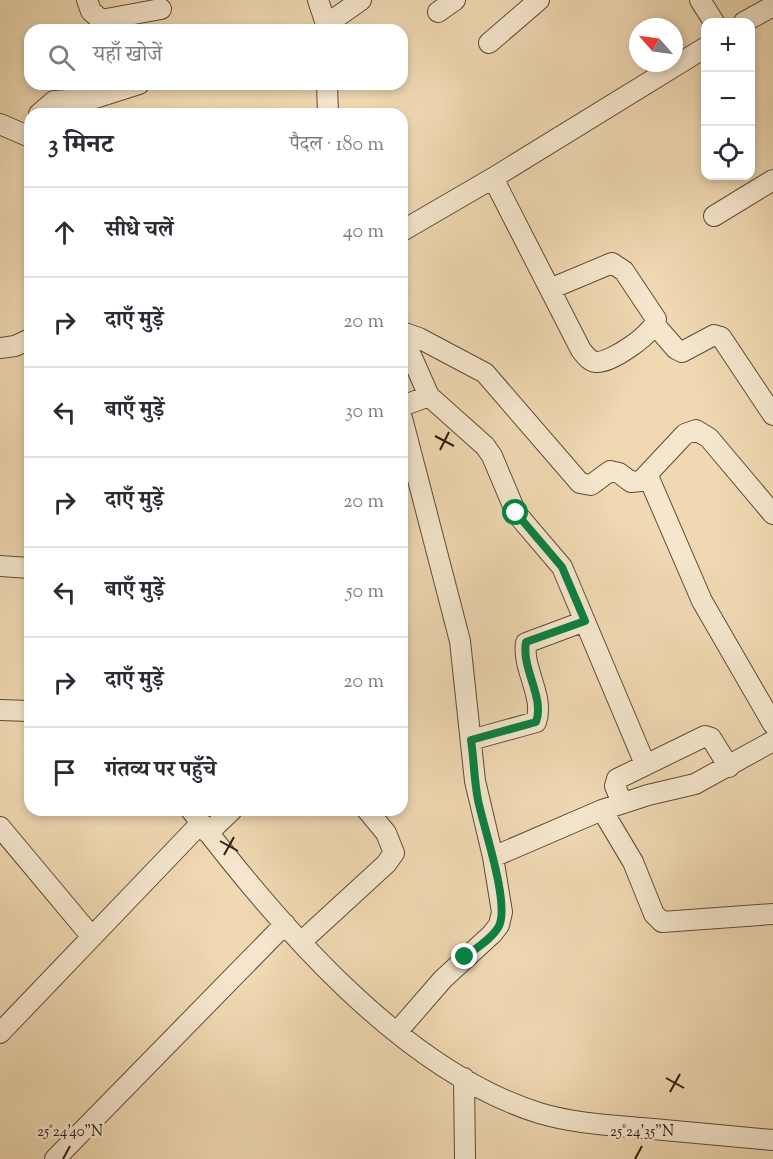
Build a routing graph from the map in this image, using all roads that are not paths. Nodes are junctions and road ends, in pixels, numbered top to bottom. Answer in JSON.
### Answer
{"nodes":[{"id":1,"x":87,"y":0,"type":"edge"},
{"id":2,"x":318,"y":0,"type":"edge"},
{"id":3,"x":361,"y":0,"type":"edge"},
{"id":4,"x":455,"y":0,"type":"edge"},
{"id":5,"x":539,"y":0,"type":"edge"},
{"id":6,"x":700,"y":0,"type":"edge"},
{"id":7,"x":773,"y":6,"type":"edge"},
{"id":8,"x":160,"y":9,"type":"dead end"},
{"id":9,"x":438,"y":12,"type":"dead end"},
{"id":10,"x":711,"y":18,"type":"edge"},
{"id":11,"x":751,"y":18,"type":"edge"},
{"id":12,"x":326,"y":24,"type":"edge"},
{"id":13,"x":331,"y":24,"type":"edge"},
{"id":14,"x":489,"y":43,"type":"dead end"},
{"id":15,"x":701,"y":49,"type":"edge"},
{"id":16,"x":120,"y":90,"type":"edge"},
{"id":17,"x":327,"y":90,"type":"edge"},
{"id":18,"x":46,"y":108,"type":"edge"},
{"id":19,"x":328,"y":108,"type":"edge"},
{"id":20,"x":0,"y":124,"type":"edge"},
{"id":21,"x":24,"y":133,"type":"edge"},
{"id":22,"x":493,"y":178,"type":"junction"},
{"id":23,"x":773,"y":180,"type":"edge"},
{"id":24,"x":714,"y":216,"type":"dead end"},
{"id":25,"x":408,"y":228,"type":"edge"},
{"id":26,"x":550,"y":289,"type":"junction"},
{"id":27,"x":656,"y":326,"type":"junction"},
{"id":28,"x":408,"y":336,"type":"edge"},
{"id":29,"x":24,"y":342,"type":"edge"},
{"id":30,"x":0,"y":348,"type":"edge"},
{"id":31,"x":408,"y":348,"type":"edge"},
{"id":32,"x":429,"y":396,"type":"junction"},
{"id":33,"x":408,"y":404,"type":"edge"},
{"id":34,"x":773,"y":415,"type":"edge"},
{"id":35,"x":408,"y":441,"type":"edge"},
{"id":36,"x":648,"y":476,"type":"junction"},
{"id":37,"x":773,"y":514,"type":"edge"},
{"id":38,"x":0,"y":566,"type":"edge"},
{"id":39,"x":24,"y":568,"type":"edge"},
{"id":40,"x":585,"y":621,"type":"junction"},
{"id":41,"x":0,"y":710,"type":"edge"},
{"id":42,"x":24,"y":711,"type":"edge"},
{"id":43,"x":773,"y":724,"type":"edge"},
{"id":44,"x":471,"y":740,"type":"junction"},
{"id":45,"x":773,"y":741,"type":"edge"},
{"id":46,"x":645,"y":764,"type":"junction"},
{"id":47,"x":729,"y":767,"type":"junction"},
{"id":48,"x":622,"y":803,"type":"junction"},
{"id":49,"x":602,"y":810,"type":"junction"},
{"id":50,"x":216,"y":816,"type":"edge"},
{"id":51,"x":372,"y":816,"type":"edge"},
{"id":52,"x":200,"y":822,"type":"edge"},
{"id":53,"x":0,"y":827,"type":"edge"},
{"id":54,"x":493,"y":857,"type":"junction"},
{"id":55,"x":773,"y":914,"type":"edge"},
{"id":56,"x":285,"y":924,"type":"junction"},
{"id":57,"x":92,"y":937,"type":"junction"},
{"id":58,"x":301,"y":942,"type":"junction"},
{"id":59,"x":2,"y":1028,"type":"edge"},
{"id":60,"x":398,"y":1032,"type":"junction"},
{"id":61,"x":464,"y":1078,"type":"junction"},
{"id":62,"x":773,"y":1140,"type":"edge"},
{"id":63,"x":55,"y":1159,"type":"edge"},
{"id":64,"x":465,"y":1159,"type":"edge"}],
"edges":[{"from":1,"to":8,"type":"street"},
{"from":2,"to":12,"type":"street"},
{"from":3,"to":13,"type":"street"},
{"from":4,"to":9,"type":"street"},
{"from":5,"to":14,"type":"street"},
{"from":6,"to":10,"type":"street"},
{"from":7,"to":11,"type":"street"},
{"from":15,"to":22,"type":"street"},
{"from":16,"to":18,"type":"street"},
{"from":17,"to":19,"type":"street"},
{"from":20,"to":21,"type":"street"},
{"from":22,"to":25,"type":"street"},
{"from":22,"to":26,"type":"street"},
{"from":23,"to":24,"type":"street"},
{"from":26,"to":27,"type":"street"},
{"from":26,"to":27,"type":"street"},
{"from":27,"to":34,"type":"street"},
{"from":28,"to":36,"type":"street"},
{"from":29,"to":30,"type":"street"},
{"from":31,"to":32,"type":"street"},
{"from":32,"to":33,"type":"street"},
{"from":32,"to":40,"type":"street"},
{"from":35,"to":44,"type":"street"},
{"from":36,"to":37,"type":"street"},
{"from":36,"to":43,"type":"street"},
{"from":38,"to":39,"type":"street"},
{"from":40,"to":44,"type":"street"},
{"from":40,"to":46,"type":"street"},
{"from":41,"to":42,"type":"street"},
{"from":44,"to":54,"type":"street"},
{"from":45,"to":47,"type":"street"},
{"from":46,"to":47,"type":"street"},
{"from":46,"to":48,"type":"street"},
{"from":47,"to":48,"type":"street"},
{"from":48,"to":49,"type":"street"},
{"from":49,"to":54,"type":"street"},
{"from":49,"to":55,"type":"street"},
{"from":50,"to":52,"type":"street"},
{"from":51,"to":58,"type":"street"},
{"from":52,"to":56,"type":"street"},
{"from":52,"to":57,"type":"street"},
{"from":53,"to":57,"type":"street"},
{"from":54,"to":60,"type":"street"},
{"from":56,"to":58,"type":"street"},
{"from":56,"to":63,"type":"street"},
{"from":57,"to":59,"type":"street"},
{"from":58,"to":60,"type":"street"},
{"from":60,"to":61,"type":"street"},
{"from":61,"to":62,"type":"street"},
{"from":61,"to":64,"type":"street"}]}
